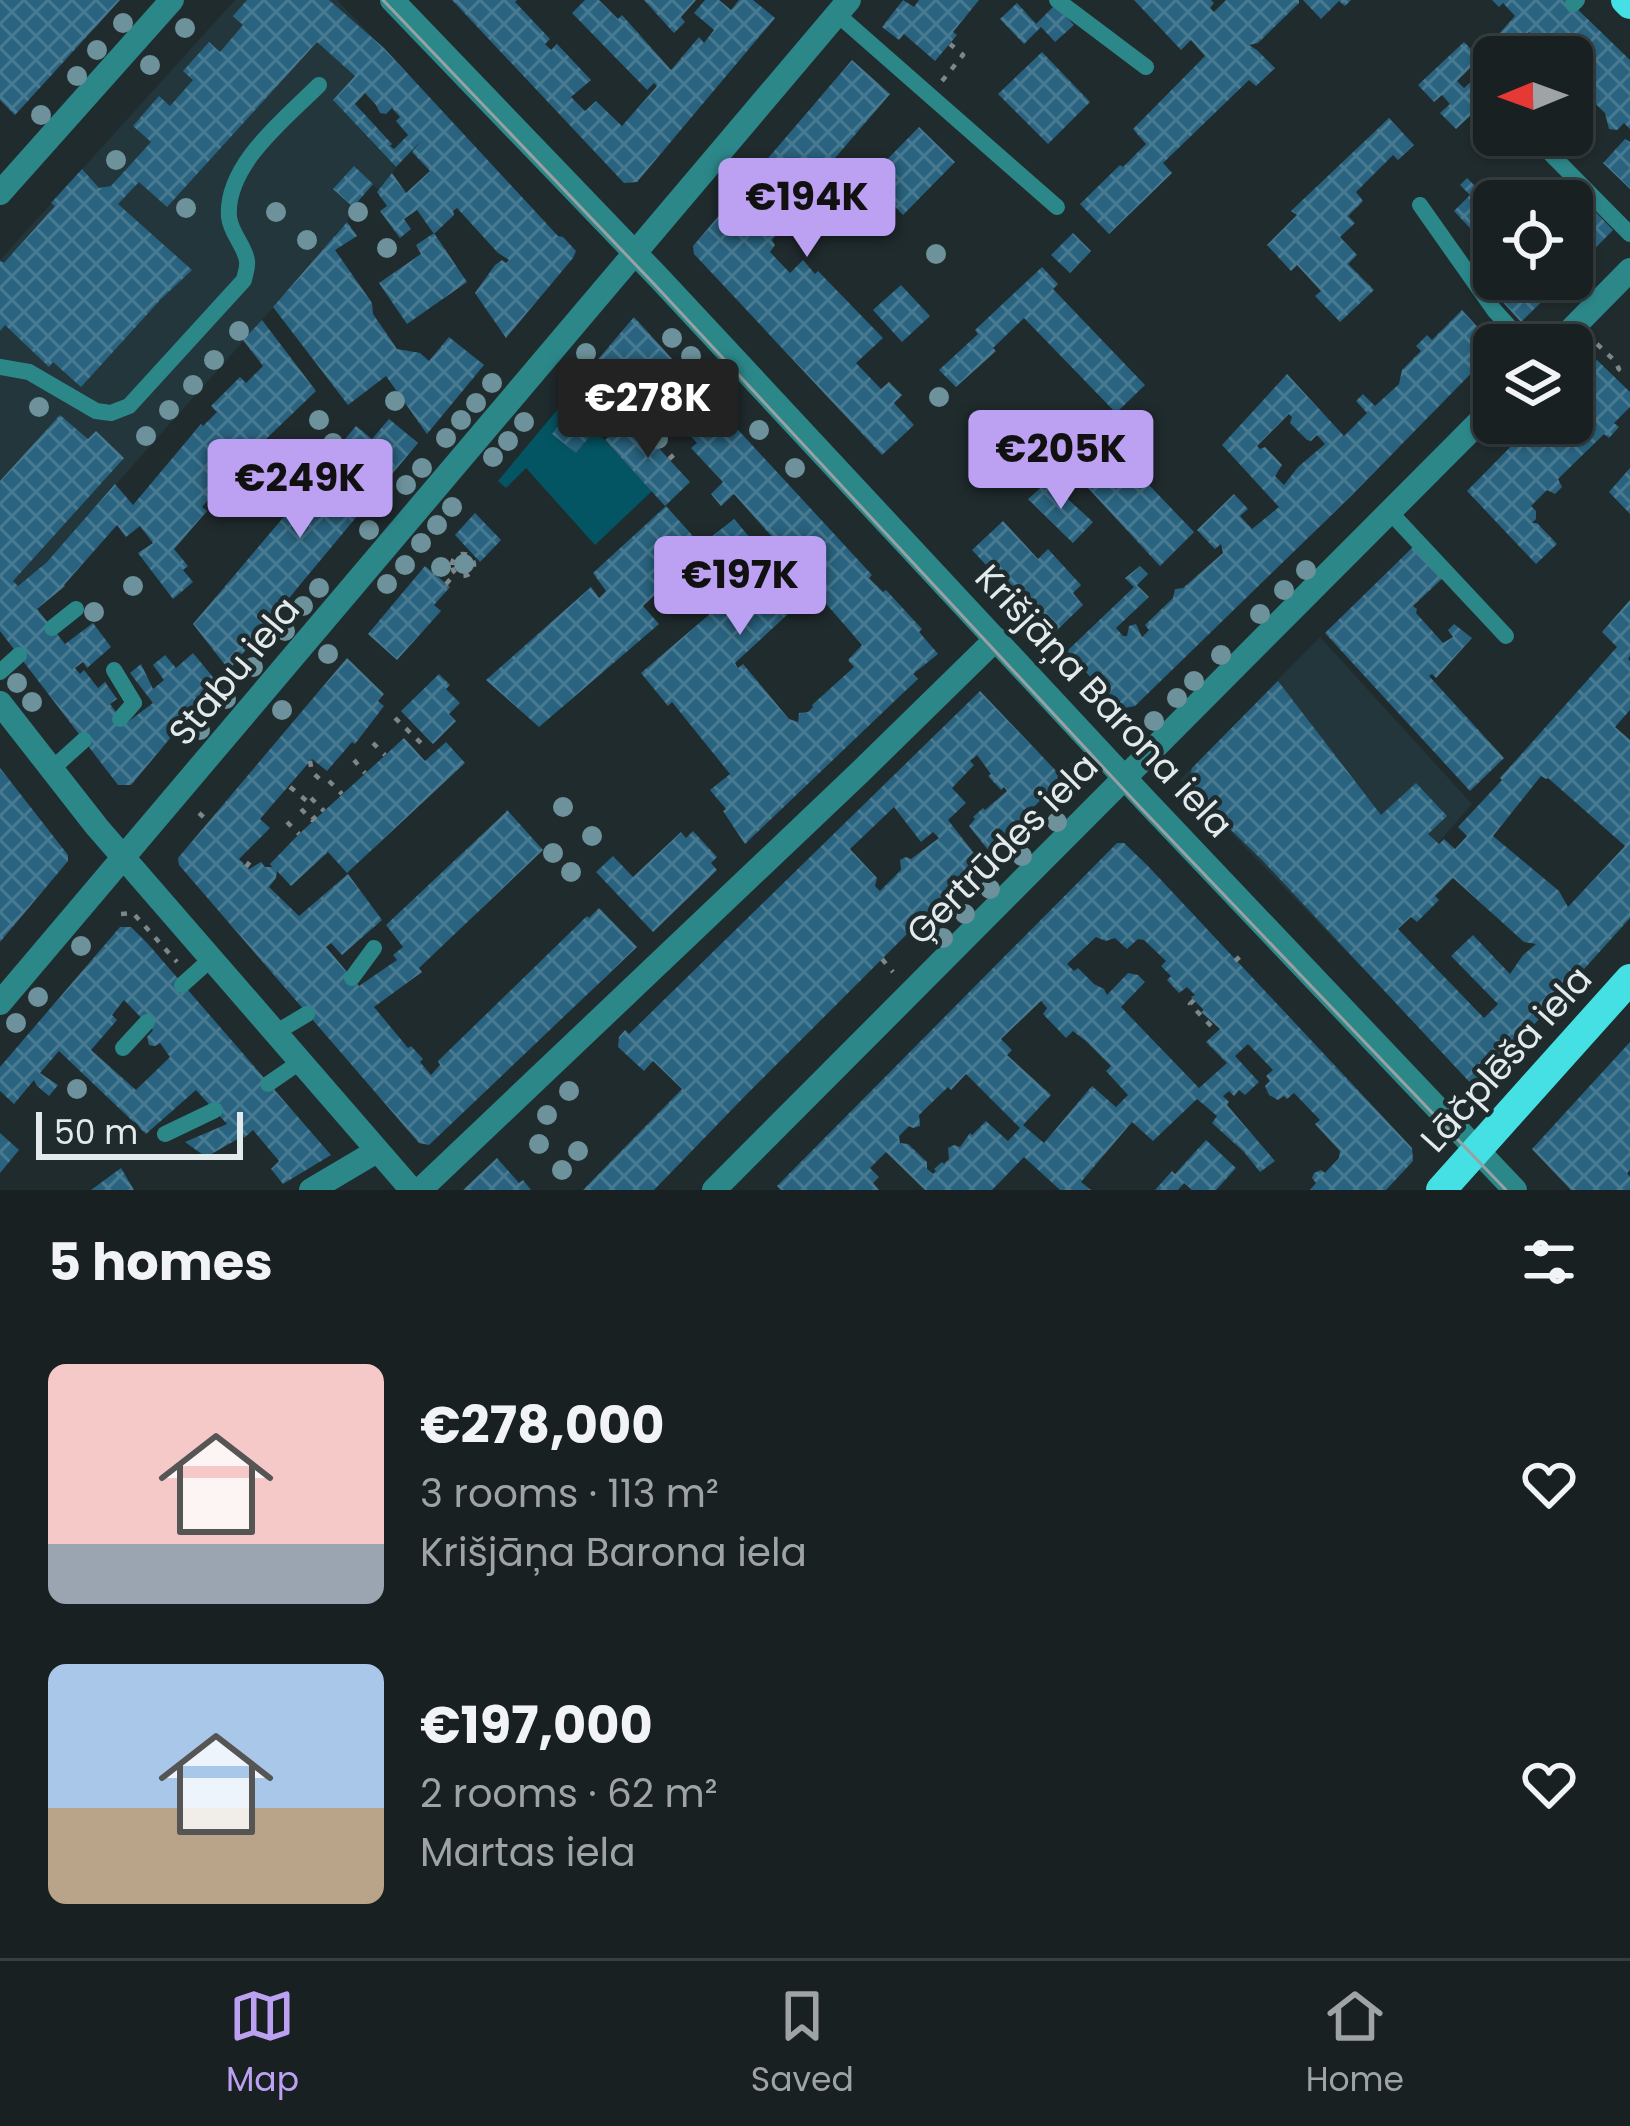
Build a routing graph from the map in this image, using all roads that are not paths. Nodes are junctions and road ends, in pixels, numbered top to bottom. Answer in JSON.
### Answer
{"nodes":[{"id":1,"x":172,"y":0,"type":"edge"},
{"id":2,"x":392,"y":0,"type":"edge"},
{"id":3,"x":1057,"y":0,"type":"edge"},
{"id":4,"x":843,"y":7,"type":"edge"},
{"id":5,"x":1146,"y":67,"type":"dead end"},
{"id":6,"x":319,"y":85,"type":"dead end"},
{"id":7,"x":1553,"y":156,"type":"edge"},
{"id":8,"x":0,"y":193,"type":"edge"},
{"id":9,"x":1420,"y":206,"type":"dead end"},
{"id":10,"x":1057,"y":207,"type":"dead end"},
{"id":11,"x":1630,"y":234,"type":"edge"},
{"id":12,"x":635,"y":254,"type":"junction"},
{"id":13,"x":1630,"y":270,"type":"edge"},
{"id":14,"x":1507,"y":324,"type":"edge"},
{"id":15,"x":1577,"y":324,"type":"edge"},
{"id":16,"x":0,"y":367,"type":"edge"},
{"id":17,"x":1473,"y":427,"type":"edge"},
{"id":18,"x":1389,"y":511,"type":"junction"},
{"id":19,"x":76,"y":609,"type":"dead end"},
{"id":20,"x":52,"y":628,"type":"dead end"},
{"id":21,"x":1506,"y":637,"type":"dead end"},
{"id":22,"x":996,"y":639,"type":"junction"},
{"id":23,"x":19,"y":656,"type":"dead end"},
{"id":24,"x":114,"y":670,"type":"dead end"},
{"id":25,"x":0,"y":672,"type":"edge"},
{"id":26,"x":0,"y":703,"type":"edge"},
{"id":27,"x":121,"y":719,"type":"dead end"},
{"id":28,"x":84,"y":740,"type":"dead end"},
{"id":29,"x":52,"y":770,"type":"junction"},
{"id":30,"x":1124,"y":777,"type":"junction"},
{"id":31,"x":124,"y":859,"type":"junction"},
{"id":32,"x":374,"y":948,"type":"dead end"},
{"id":33,"x":212,"y":959,"type":"junction"},
{"id":34,"x":352,"y":978,"type":"dead end"},
{"id":35,"x":1630,"y":979,"type":"edge"},
{"id":36,"x":186,"y":981,"type":"road end"},
{"id":37,"x":0,"y":1003,"type":"edge"},
{"id":38,"x":307,"y":1014,"type":"dead end"},
{"id":39,"x":147,"y":1022,"type":"dead end"},
{"id":40,"x":275,"y":1033,"type":"junction"},
{"id":41,"x":124,"y":1048,"type":"dead end"},
{"id":42,"x":300,"y":1062,"type":"junction"},
{"id":43,"x":268,"y":1084,"type":"dead end"},
{"id":44,"x":215,"y":1110,"type":"dead end"},
{"id":45,"x":165,"y":1134,"type":"dead end"},
{"id":46,"x":1478,"y":1150,"type":"junction"},
{"id":47,"x":377,"y":1151,"type":"junction"},
{"id":48,"x":311,"y":1190,"type":"edge"},
{"id":49,"x":416,"y":1190,"type":"edge"},
{"id":50,"x":714,"y":1190,"type":"edge"},
{"id":51,"x":1441,"y":1190,"type":"edge"},
{"id":52,"x":1515,"y":1190,"type":"edge"}],
"edges":[{"from":1,"to":8,"type":"street"},
{"from":2,"to":12,"type":"street","name":"Krišjāņa Barona iela"},
{"from":3,"to":5,"type":"lane"},
{"from":4,"to":10,"type":"lane"},
{"from":4,"to":12,"type":"street","name":"Stabu iela"},
{"from":6,"to":16,"type":"lane"},
{"from":7,"to":11,"type":"lane"},
{"from":9,"to":14,"type":"lane"},
{"from":12,"to":22,"type":"street","name":"Krišjāņa Barona iela"},
{"from":12,"to":31,"type":"street","name":"Stabu iela"},
{"from":13,"to":15,"type":"street"},
{"from":17,"to":18,"type":"street","name":"Ģertrūdes iela"},
{"from":18,"to":21,"type":"lane"},
{"from":18,"to":30,"type":"street","name":"Ģertrūdes iela"},
{"from":19,"to":20,"type":"lane"},
{"from":22,"to":30,"type":"street","name":"Krišjāņa Barona iela"},
{"from":22,"to":49,"type":"street"},
{"from":23,"to":25,"type":"lane"},
{"from":24,"to":27,"type":"lane"},
{"from":26,"to":29,"type":"street"},
{"from":28,"to":29,"type":"lane"},
{"from":29,"to":31,"type":"street"},
{"from":30,"to":46,"type":"street","name":"Krišjāņa Barona iela"},
{"from":30,"to":50,"type":"street","name":"Ģertrūdes iela"},
{"from":31,"to":33,"type":"street"},
{"from":31,"to":37,"type":"street","name":"Stabu iela"},
{"from":32,"to":34,"type":"lane"},
{"from":33,"to":36,"type":"lane"},
{"from":33,"to":40,"type":"street"},
{"from":35,"to":46,"type":"main road","name":"Lāčplēša iela"},
{"from":38,"to":40,"type":"lane"},
{"from":39,"to":41,"type":"lane"},
{"from":40,"to":42,"type":"street"},
{"from":42,"to":43,"type":"lane"},
{"from":42,"to":47,"type":"street"},
{"from":44,"to":45,"type":"lane"},
{"from":46,"to":51,"type":"main road","name":"Lāčplēša iela"},
{"from":46,"to":52,"type":"street","name":"Krišjāņa Barona iela"},
{"from":47,"to":48,"type":"street"},
{"from":47,"to":49,"type":"street"}]}
